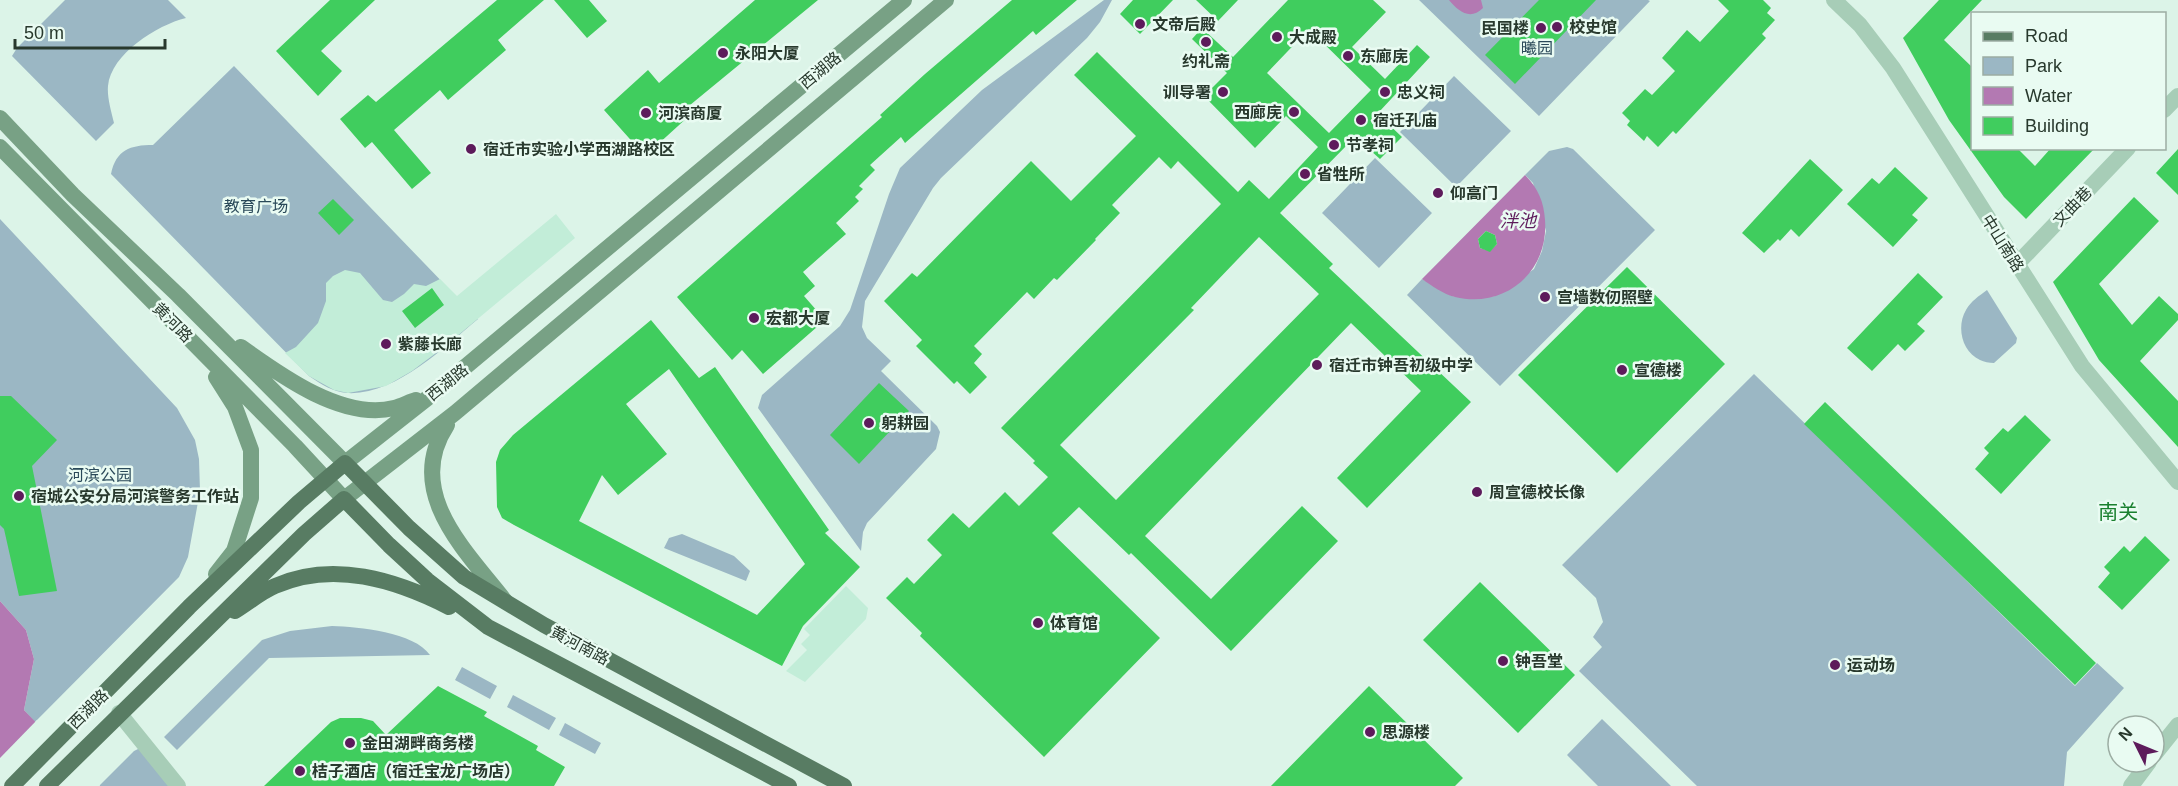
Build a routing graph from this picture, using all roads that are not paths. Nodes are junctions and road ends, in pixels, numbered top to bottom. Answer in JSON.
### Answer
{"nodes":[{"id":1,"x":904,"y":0,"type":"edge"},
{"id":2,"x":946,"y":0,"type":"edge"},
{"id":3,"x":1834,"y":0,"type":"edge"},
{"id":4,"x":2178,"y":96,"type":"edge"},
{"id":5,"x":2166,"y":108,"type":"edge"},
{"id":6,"x":0,"y":118,"type":"edge"},
{"id":7,"x":0,"y":147,"type":"edge"},
{"id":8,"x":2126,"y":150,"type":"edge"},
{"id":9,"x":2017,"y":264,"type":"junction"},
{"id":10,"x":178,"y":295,"type":"junction"},
{"id":11,"x":164,"y":314,"type":"junction"},
{"id":12,"x":434,"y":393,"type":"junction"},
{"id":13,"x":455,"y":413,"type":"junction"},
{"id":14,"x":345,"y":463,"type":"junction"},
{"id":15,"x":326,"y":479,"type":"junction"},
{"id":16,"x":2178,"y":482,"type":"edge"},
{"id":17,"x":365,"y":483,"type":"junction"},
{"id":18,"x":344,"y":499,"type":"junction"},
{"id":19,"x":507,"y":604,"type":"junction"},
{"id":20,"x":189,"y":607,"type":"junction"},
{"id":21,"x":488,"y":627,"type":"junction"},
{"id":22,"x":206,"y":629,"type":"junction"},
{"id":23,"x":119,"y":714,"type":"junction"},
{"id":24,"x":2178,"y":725,"type":"edge"},
{"id":25,"x":2166,"y":740,"type":"edge"},
{"id":26,"x":12,"y":786,"type":"edge"},
{"id":27,"x":46,"y":786,"type":"edge"},
{"id":28,"x":178,"y":786,"type":"edge"},
{"id":29,"x":789,"y":786,"type":"edge"},
{"id":30,"x":844,"y":786,"type":"edge"}],
"edges":[{"from":1,"to":12,"type":"main road","name":"西湖路"},
{"from":2,"to":13,"type":"main road","name":"西湖路"},
{"from":3,"to":9,"type":"street","name":"中山南路"},
{"from":4,"to":5,"type":"street"},
{"from":6,"to":10,"type":"main road","name":"黄河路"},
{"from":7,"to":11,"type":"main road","name":"黄河路"},
{"from":8,"to":9,"type":"street","name":"文曲巷"},
{"from":9,"to":16,"type":"street","name":"中山南路"},
{"from":10,"to":12,"type":"main road"},
{"from":10,"to":14,"type":"main road","name":"黄河路"},
{"from":11,"to":15,"type":"main road","name":"黄河路"},
{"from":11,"to":20,"type":"main road"},
{"from":12,"to":14,"type":"main road","name":"西湖路"},
{"from":13,"to":17,"type":"main road","name":"西湖路"},
{"from":13,"to":19,"type":"main road"},
{"from":14,"to":15,"type":"main road","name":"西湖路"},
{"from":14,"to":17,"type":"main road","name":"黄河南路"},
{"from":15,"to":18,"type":"main road","name":"黄河路"},
{"from":15,"to":20,"type":"main road","name":"西湖路"},
{"from":17,"to":18,"type":"main road","name":"西湖路"},
{"from":17,"to":19,"type":"main road","name":"黄河南路"},
{"from":18,"to":21,"type":"main road","name":"黄河南路"},
{"from":18,"to":22,"type":"main road"},
{"from":19,"to":30,"type":"main road","name":"黄河南路"},
{"from":20,"to":26,"type":"main road","name":"西湖路"},
{"from":21,"to":22,"type":"main road"},
{"from":21,"to":29,"type":"main road","name":"黄河南路"},
{"from":22,"to":23,"type":"main road","name":"西湖路"},
{"from":23,"to":27,"type":"main road","name":"西湖路"},
{"from":23,"to":28,"type":"street"},
{"from":24,"to":25,"type":"street"}]}
